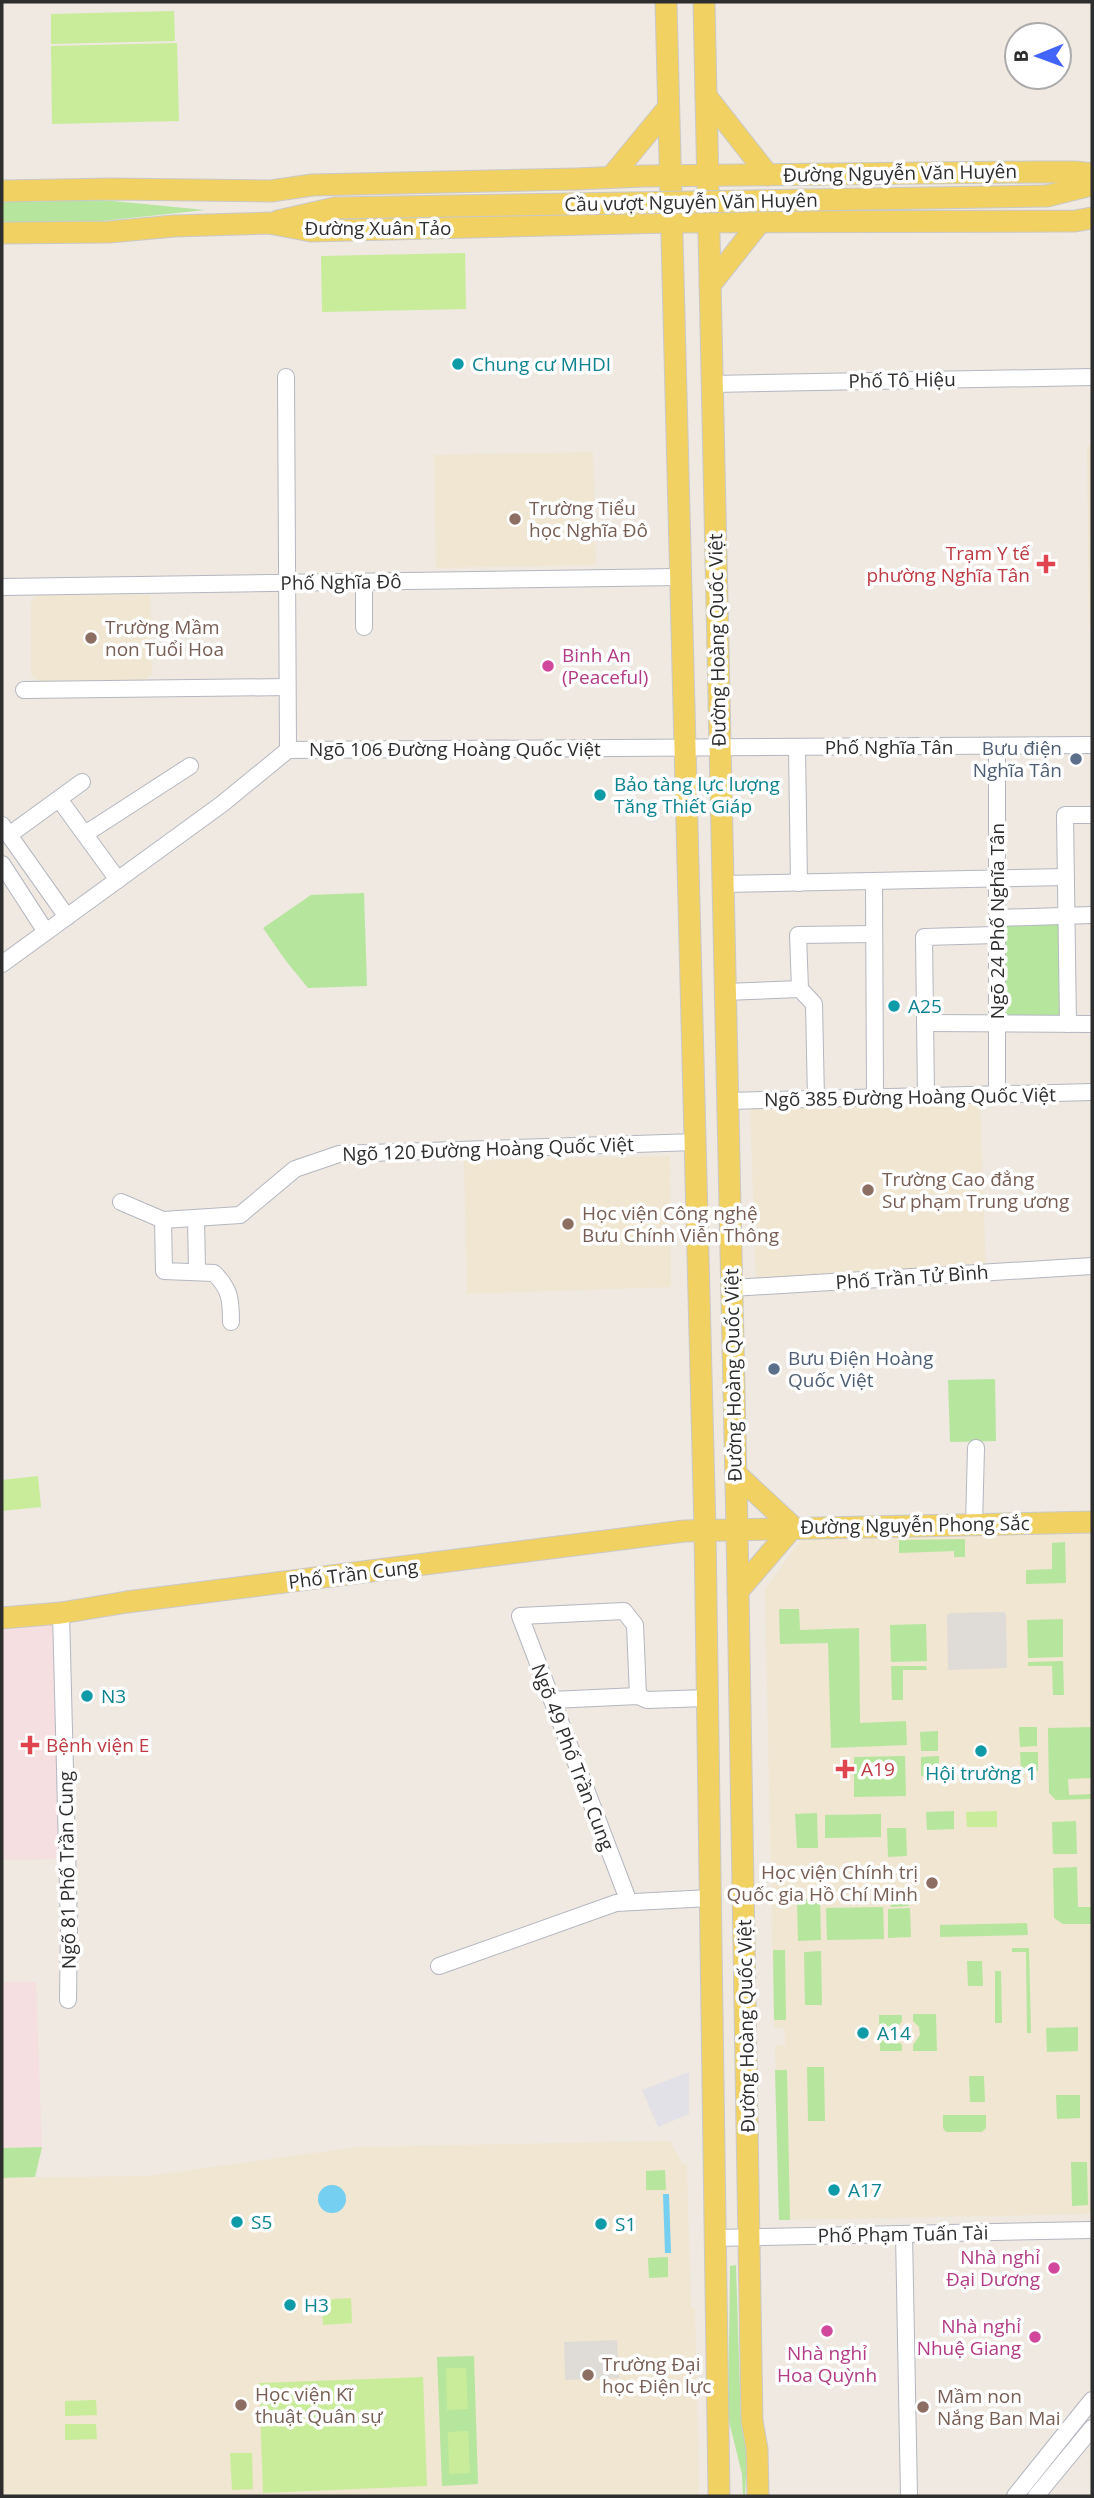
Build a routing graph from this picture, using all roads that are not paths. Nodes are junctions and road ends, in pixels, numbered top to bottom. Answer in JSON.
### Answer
{"nodes":[{"id":1,"x":666,"y":2,"type":"edge"},
{"id":2,"x":704,"y":2,"type":"edge"},
{"id":3,"x":706,"y":96,"type":"junction"},
{"id":4,"x":668,"y":108,"type":"junction"},
{"id":5,"x":1092,"y":174,"type":"edge"},
{"id":6,"x":669,"y":175,"type":"junction"},
{"id":7,"x":708,"y":175,"type":"junction"},
{"id":8,"x":768,"y":175,"type":"junction"},
{"id":9,"x":804,"y":175,"type":"junction"},
{"id":10,"x":612,"y":176,"type":"junction"},
{"id":11,"x":576,"y":179,"type":"junction"},
{"id":12,"x":1092,"y":185,"type":"edge"},
{"id":13,"x":2,"y":191,"type":"edge"},
{"id":14,"x":271,"y":191,"type":"junction"},
{"id":15,"x":1047,"y":197,"type":"junction"},
{"id":16,"x":1092,"y":206,"type":"edge"},
{"id":17,"x":335,"y":208,"type":"junction"},
{"id":18,"x":1092,"y":218,"type":"edge"},
{"id":19,"x":671,"y":222,"type":"junction"},
{"id":20,"x":709,"y":222,"type":"junction"},
{"id":21,"x":760,"y":222,"type":"junction"},
{"id":22,"x":803,"y":222,"type":"junction"},
{"id":23,"x":269,"y":223,"type":"junction"},
{"id":24,"x":573,"y":225,"type":"junction"},
{"id":25,"x":2,"y":233,"type":"edge"},
{"id":26,"x":710,"y":285,"type":"junction"},
{"id":27,"x":285,"y":377,"type":"dead end"},
{"id":28,"x":1092,"y":377,"type":"edge"},
{"id":29,"x":712,"y":384,"type":"junction"},
{"id":30,"x":680,"y":577,"type":"junction"},
{"id":31,"x":364,"y":582,"type":"junction"},
{"id":32,"x":287,"y":583,"type":"junction"},
{"id":33,"x":2,"y":587,"type":"edge"},
{"id":34,"x":364,"y":627,"type":"dead end"},
{"id":35,"x":287,"y":687,"type":"junction"},
{"id":36,"x":24,"y":690,"type":"dead end"},
{"id":37,"x":1092,"y":745,"type":"edge"},
{"id":38,"x":997,"y":747,"type":"junction"},
{"id":39,"x":685,"y":748,"type":"junction"},
{"id":40,"x":719,"y":748,"type":"junction"},
{"id":41,"x":797,"y":748,"type":"junction"},
{"id":42,"x":288,"y":750,"type":"junction"},
{"id":43,"x":190,"y":766,"type":"dead end"},
{"id":44,"x":82,"y":782,"type":"dead end"},
{"id":45,"x":59,"y":799,"type":"junction"},
{"id":46,"x":1092,"y":815,"type":"edge"},
{"id":47,"x":6,"y":830,"type":"edge"},
{"id":48,"x":85,"y":834,"type":"junction"},
{"id":49,"x":2,"y":864,"type":"edge"},
{"id":50,"x":1066,"y":877,"type":"junction"},
{"id":51,"x":997,"y":878,"type":"junction"},
{"id":52,"x":118,"y":880,"type":"junction"},
{"id":53,"x":874,"y":881,"type":"junction"},
{"id":54,"x":799,"y":883,"type":"junction"},
{"id":55,"x":722,"y":884,"type":"junction"},
{"id":56,"x":1092,"y":915,"type":"edge"},
{"id":57,"x":1066,"y":916,"type":"junction"},
{"id":58,"x":67,"y":917,"type":"junction"},
{"id":59,"x":997,"y":918,"type":"junction"},
{"id":60,"x":46,"y":932,"type":"junction"},
{"id":61,"x":874,"y":934,"type":"junction"},
{"id":62,"x":997,"y":935,"type":"junction"},
{"id":63,"x":2,"y":964,"type":"edge"},
{"id":64,"x":800,"y":989,"type":"junction"},
{"id":65,"x":725,"y":992,"type":"junction"},
{"id":66,"x":925,"y":1023,"type":"junction"},
{"id":67,"x":997,"y":1023,"type":"junction"},
{"id":68,"x":1068,"y":1024,"type":"junction"},
{"id":69,"x":1092,"y":1024,"type":"edge"},
{"id":70,"x":1092,"y":1092,"type":"edge"},
{"id":71,"x":998,"y":1095,"type":"junction"},
{"id":72,"x":926,"y":1096,"type":"junction"},
{"id":73,"x":875,"y":1097,"type":"junction"},
{"id":74,"x":816,"y":1099,"type":"junction"},
{"id":75,"x":728,"y":1101,"type":"junction"},
{"id":76,"x":695,"y":1142,"type":"junction"},
{"id":77,"x":121,"y":1202,"type":"dead end"},
{"id":78,"x":196,"y":1218,"type":"junction"},
{"id":79,"x":163,"y":1220,"type":"junction"},
{"id":80,"x":1092,"y":1266,"type":"edge"},
{"id":81,"x":197,"y":1271,"type":"junction"},
{"id":82,"x":732,"y":1288,"type":"junction"},
{"id":83,"x":231,"y":1322,"type":"dead end"},
{"id":84,"x":976,"y":1448,"type":"dead end"},
{"id":85,"x":736,"y":1474,"type":"junction"},
{"id":86,"x":1092,"y":1522,"type":"edge"},
{"id":87,"x":974,"y":1525,"type":"junction"},
{"id":88,"x":793,"y":1527,"type":"junction"},
{"id":89,"x":737,"y":1529,"type":"junction"},
{"id":90,"x":705,"y":1530,"type":"junction"},
{"id":91,"x":738,"y":1591,"type":"junction"},
{"id":92,"x":61,"y":1613,"type":"junction"},
{"id":93,"x":2,"y":1619,"type":"edge"},
{"id":94,"x":638,"y":1696,"type":"junction"},
{"id":95,"x":706,"y":1698,"type":"junction"},
{"id":96,"x":552,"y":1700,"type":"junction"},
{"id":97,"x":627,"y":1897,"type":"dead end"},
{"id":98,"x":709,"y":1898,"type":"junction"},
{"id":99,"x":439,"y":1966,"type":"dead end"},
{"id":100,"x":68,"y":2000,"type":"dead end"},
{"id":101,"x":1092,"y":2230,"type":"edge"},
{"id":102,"x":904,"y":2234,"type":"junction"},
{"id":103,"x":749,"y":2237,"type":"junction"},
{"id":104,"x":714,"y":2238,"type":"junction"},
{"id":105,"x":1092,"y":2400,"type":"edge"},
{"id":106,"x":1092,"y":2428,"type":"edge"},
{"id":107,"x":719,"y":2496,"type":"edge"},
{"id":108,"x":758,"y":2496,"type":"edge"},
{"id":109,"x":909,"y":2496,"type":"edge"},
{"id":110,"x":1015,"y":2496,"type":"edge"},
{"id":111,"x":1036,"y":2496,"type":"edge"}],
"edges":[{"from":1,"to":4,"type":"main road","name":"Đường Hoàng Quốc Việt"},
{"from":2,"to":3,"type":"main road","name":"Đường Hoàng Quốc Việt"},
{"from":3,"to":7,"type":"main road","name":"Đường Hoàng Quốc Việt"},
{"from":3,"to":8,"type":"main road"},
{"from":4,"to":6,"type":"main road","name":"Đường Hoàng Quốc Việt"},
{"from":4,"to":10,"type":"main road"},
{"from":5,"to":9,"type":"main road","name":"Đường Nguyễn Văn Huyên"},
{"from":6,"to":7,"type":"main road","name":"Đường Nguyễn Văn Huyên"},
{"from":6,"to":10,"type":"main road"},
{"from":6,"to":19,"type":"main road","name":"Đường Hoàng Quốc Việt"},
{"from":7,"to":8,"type":"main road","name":"Đường Nguyễn Văn Huyên"},
{"from":7,"to":20,"type":"main road","name":"Đường Hoàng Quốc Việt"},
{"from":8,"to":9,"type":"main road","name":"Đường Nguyễn Văn Huyên"},
{"from":9,"to":22,"type":"main road"},
{"from":10,"to":11,"type":"main road"},
{"from":11,"to":14,"type":"main road"},
{"from":11,"to":24,"type":"main road"},
{"from":12,"to":15,"type":"main road","name":"Cầu vượt Nguyễn Văn Huyên"},
{"from":13,"to":14,"type":"main road"},
{"from":14,"to":17,"type":"main road","name":"Cầu vượt Nguyễn Văn Huyên"},
{"from":15,"to":16,"type":"main road","name":"Cầu vượt Nguyễn Văn Huyên"},
{"from":15,"to":17,"type":"main road","name":"Cầu vượt Nguyễn Văn Huyên","bridge":true},
{"from":17,"to":23,"type":"main road","name":"Cầu vượt Nguyễn Văn Huyên"},
{"from":18,"to":22,"type":"main road"},
{"from":19,"to":20,"type":"main road","name":"Đường Xuân Tảo"},
{"from":19,"to":24,"type":"main road","name":"Đường Xuân Tảo"},
{"from":19,"to":30,"type":"main road","name":"Đường Hoàng Quốc Việt"},
{"from":20,"to":21,"type":"main road"},
{"from":20,"to":26,"type":"main road","name":"Đường Hoàng Quốc Việt"},
{"from":21,"to":22,"type":"main road"},
{"from":21,"to":26,"type":"main road"},
{"from":23,"to":24,"type":"main road","name":"Đường Xuân Tảo"},
{"from":23,"to":25,"type":"main road","name":"Đường Xuân Tảo"},
{"from":26,"to":29,"type":"main road","name":"Đường Hoàng Quốc Việt"},
{"from":27,"to":32,"type":"street"},
{"from":28,"to":29,"type":"street","name":"Phố Tô Hiệu"},
{"from":29,"to":40,"type":"main road","name":"Đường Hoàng Quốc Việt"},
{"from":30,"to":31,"type":"street","name":"Phố Nghĩa Đô"},
{"from":30,"to":39,"type":"main road","name":"Đường Hoàng Quốc Việt"},
{"from":31,"to":32,"type":"street","name":"Phố Nghĩa Đô"},
{"from":31,"to":34,"type":"street"},
{"from":32,"to":33,"type":"street","name":"Phố Nghĩa Đô"},
{"from":32,"to":35,"type":"street"},
{"from":35,"to":36,"type":"street"},
{"from":35,"to":42,"type":"street"},
{"from":37,"to":38,"type":"street","name":"Phố Nghĩa Tân"},
{"from":38,"to":41,"type":"street","name":"Phố Nghĩa Tân"},
{"from":38,"to":51,"type":"street","name":"Ngõ 24 Phố Nghĩa Tân"},
{"from":39,"to":40,"type":"street","name":"Phố Nghĩa Tân"},
{"from":39,"to":42,"type":"street","name":"Ngõ 106 Đường Hoàng Quốc Việt"},
{"from":39,"to":76,"type":"main road","name":"Đường Hoàng Quốc Việt"},
{"from":40,"to":41,"type":"street","name":"Phố Nghĩa Tân"},
{"from":40,"to":55,"type":"main road","name":"Đường Hoàng Quốc Việt"},
{"from":41,"to":54,"type":"street"},
{"from":42,"to":52,"type":"street","name":"Ngõ 106 Đường Hoàng Quốc Việt"},
{"from":43,"to":48,"type":"street"},
{"from":44,"to":45,"type":"street"},
{"from":45,"to":47,"type":"street"},
{"from":45,"to":48,"type":"street"},
{"from":46,"to":50,"type":"street"},
{"from":47,"to":58,"type":"street"},
{"from":48,"to":52,"type":"street"},
{"from":49,"to":60,"type":"street"},
{"from":50,"to":51,"type":"street"},
{"from":50,"to":57,"type":"street"},
{"from":51,"to":53,"type":"street"},
{"from":51,"to":59,"type":"street","name":"Ngõ 24 Phố Nghĩa Tân"},
{"from":52,"to":58,"type":"street","name":"Ngõ 106 Đường Hoàng Quốc Việt"},
{"from":53,"to":54,"type":"street"},
{"from":53,"to":61,"type":"street"},
{"from":54,"to":55,"type":"street"},
{"from":55,"to":65,"type":"main road","name":"Đường Hoàng Quốc Việt"},
{"from":56,"to":57,"type":"street"},
{"from":57,"to":59,"type":"street"},
{"from":57,"to":68,"type":"street"},
{"from":58,"to":60,"type":"street","name":"Ngõ 106 Đường Hoàng Quốc Việt"},
{"from":59,"to":62,"type":"street","name":"Ngõ 24 Phố Nghĩa Tân"},
{"from":60,"to":63,"type":"street","name":"Ngõ 106 Đường Hoàng Quốc Việt"},
{"from":61,"to":64,"type":"street"},
{"from":61,"to":73,"type":"street"},
{"from":62,"to":66,"type":"street"},
{"from":62,"to":67,"type":"street","name":"Ngõ 24 Phố Nghĩa Tân"},
{"from":64,"to":65,"type":"street"},
{"from":64,"to":74,"type":"street"},
{"from":65,"to":75,"type":"main road","name":"Đường Hoàng Quốc Việt"},
{"from":66,"to":67,"type":"street"},
{"from":66,"to":72,"type":"street"},
{"from":67,"to":68,"type":"street"},
{"from":67,"to":71,"type":"street","name":"Ngõ 24 Phố Nghĩa Tân"},
{"from":68,"to":69,"type":"street"},
{"from":70,"to":71,"type":"street","name":"Ngõ 385 Đường Hoàng Quốc Việt"},
{"from":71,"to":72,"type":"street","name":"Ngõ 385 Đường Hoàng Quốc Việt"},
{"from":72,"to":73,"type":"street","name":"Ngõ 385 Đường Hoàng Quốc Việt"},
{"from":73,"to":74,"type":"street","name":"Ngõ 385 Đường Hoàng Quốc Việt"},
{"from":74,"to":75,"type":"street","name":"Ngõ 385 Đường Hoàng Quốc Việt"},
{"from":75,"to":82,"type":"main road","name":"Đường Hoàng Quốc Việt"},
{"from":76,"to":78,"type":"street","name":"Ngõ 120 Đường Hoàng Quốc Việt"},
{"from":76,"to":90,"type":"main road","name":"Đường Hoàng Quốc Việt"},
{"from":77,"to":79,"type":"street"},
{"from":78,"to":79,"type":"street","name":"Ngõ 120 Đường Hoàng Quốc Việt"},
{"from":78,"to":81,"type":"street"},
{"from":79,"to":81,"type":"street"},
{"from":80,"to":82,"type":"street","name":"Phố Trần Tử Bình"},
{"from":81,"to":83,"type":"street"},
{"from":82,"to":85,"type":"main road","name":"Đường Hoàng Quốc Việt"},
{"from":84,"to":87,"type":"street"},
{"from":85,"to":88,"type":"main road"},
{"from":85,"to":89,"type":"main road","name":"Đường Hoàng Quốc Việt"},
{"from":86,"to":87,"type":"main road","name":"Đường Nguyễn Phong Sắc"},
{"from":87,"to":88,"type":"main road","name":"Đường Nguyễn Phong Sắc"},
{"from":88,"to":89,"type":"main road","name":"Đường Nguyễn Phong Sắc"},
{"from":88,"to":91,"type":"main road"},
{"from":89,"to":90,"type":"main road","name":"Đường Nguyễn Phong Sắc"},
{"from":89,"to":91,"type":"main road","name":"Đường Hoàng Quốc Việt"},
{"from":90,"to":92,"type":"main road","name":"Phố Trần Cung"},
{"from":90,"to":95,"type":"main road","name":"Đường Hoàng Quốc Việt"},
{"from":91,"to":103,"type":"main road","name":"Đường Hoàng Quốc Việt"},
{"from":92,"to":93,"type":"main road","name":"Phố Trần Cung"},
{"from":92,"to":100,"type":"street","name":"Ngõ 81 Phố Trần Cung"},
{"from":94,"to":95,"type":"street"},
{"from":94,"to":96,"type":"street"},
{"from":94,"to":96,"type":"street","name":"Ngõ 49 Phố Trần Cung"},
{"from":95,"to":98,"type":"main road","name":"Đường Hoàng Quốc Việt"},
{"from":96,"to":97,"type":"street","name":"Ngõ 49 Phố Trần Cung"},
{"from":98,"to":99,"type":"street"},
{"from":98,"to":104,"type":"main road","name":"Đường Hoàng Quốc Việt"},
{"from":101,"to":102,"type":"street","name":"Phố Phạm Tuấn Tài"},
{"from":102,"to":103,"type":"street","name":"Phố Phạm Tuấn Tài"},
{"from":102,"to":109,"type":"street"},
{"from":103,"to":104,"type":"street","name":"Phố Phạm Tuấn Tài"},
{"from":103,"to":108,"type":"main road","name":"Đường Hoàng Quốc Việt"},
{"from":104,"to":107,"type":"main road","name":"Đường Hoàng Quốc Việt"},
{"from":105,"to":110,"type":"street"},
{"from":106,"to":111,"type":"street"}]}
